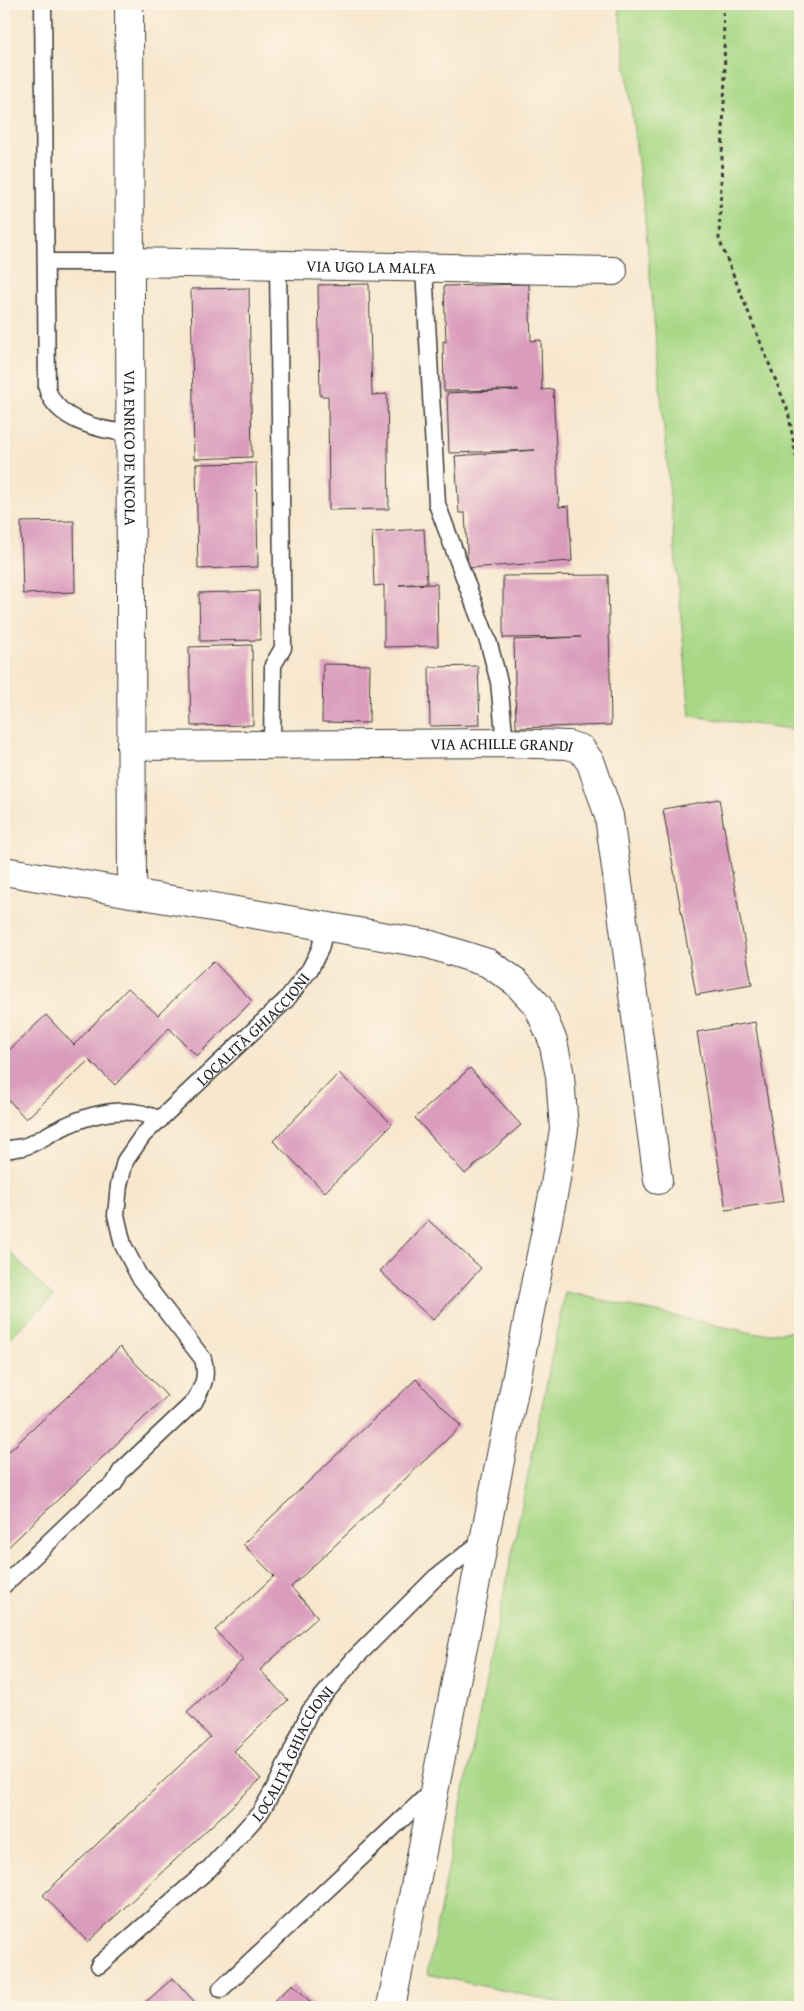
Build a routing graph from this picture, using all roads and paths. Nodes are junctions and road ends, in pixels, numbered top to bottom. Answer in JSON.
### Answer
{"nodes":[{"id":1,"x":43,"y":4,"type":"edge"},
{"id":2,"x":129,"y":4,"type":"edge"},
{"id":3,"x":723,"y":4,"type":"edge"},
{"id":4,"x":47,"y":262,"type":"junction"},
{"id":5,"x":130,"y":262,"type":"junction"},
{"id":6,"x":278,"y":265,"type":"junction"},
{"id":7,"x":424,"y":268,"type":"junction"},
{"id":8,"x":613,"y":271,"type":"dead end"},
{"id":9,"x":130,"y":432,"type":"junction"},
{"id":10,"x":800,"y":478,"type":"edge"},
{"id":11,"x":505,"y":743,"type":"junction"},
{"id":12,"x":272,"y":745,"type":"junction"},
{"id":13,"x":131,"y":746,"type":"junction"},
{"id":14,"x":4,"y":871,"type":"edge"},
{"id":15,"x":132,"y":893,"type":"junction"},
{"id":16,"x":326,"y":925,"type":"junction"},
{"id":17,"x":160,"y":1120,"type":"junction"},
{"id":18,"x":4,"y":1150,"type":"edge"},
{"id":19,"x":658,"y":1180,"type":"dead end"},
{"id":20,"x":484,"y":1540,"type":"junction"},
{"id":21,"x":4,"y":1584,"type":"edge"},
{"id":22,"x":435,"y":1788,"type":"junction"},
{"id":23,"x":99,"y":1965,"type":"dead end"},
{"id":24,"x":221,"y":1989,"type":"dead end"},
{"id":25,"x":391,"y":2007,"type":"edge"}],
"edges":[{"from":1,"to":4,"type":"lane"},
{"from":2,"to":5,"type":"street","name":"VIA ENRICO DE NICOLA"},
{"from":3,"to":10,"type":"path"},
{"from":4,"to":5,"type":"lane"},
{"from":4,"to":9,"type":"lane"},
{"from":5,"to":6,"type":"street","name":"VIA UGO LA MALFA"},
{"from":5,"to":9,"type":"street","name":"VIA ENRICO DE NICOLA"},
{"from":6,"to":7,"type":"street","name":"VIA UGO LA MALFA"},
{"from":6,"to":12,"type":"lane"},
{"from":7,"to":8,"type":"street","name":"VIA UGO LA MALFA"},
{"from":7,"to":11,"type":"lane"},
{"from":9,"to":13,"type":"street","name":"VIA ENRICO DE NICOLA"},
{"from":11,"to":12,"type":"street","name":"VIA ACHILLE GRANDI"},
{"from":11,"to":19,"type":"street","name":"VIA ACHILLE GRANDI"},
{"from":12,"to":13,"type":"street","name":"VIA ACHILLE GRANDI"},
{"from":13,"to":15,"type":"street","name":"VIA ENRICO DE NICOLA"},
{"from":14,"to":15,"type":"street"},
{"from":15,"to":16,"type":"street"},
{"from":16,"to":17,"type":"lane","name":"LOCALITÀ GHIACCIONI"},
{"from":16,"to":20,"type":"street"},
{"from":17,"to":18,"type":"lane"},
{"from":17,"to":21,"type":"lane","name":"LOCALITÀ GHIACCIONI"},
{"from":20,"to":22,"type":"street"},
{"from":20,"to":23,"type":"lane","name":"LOCALITÀ GHIACCIONI"},
{"from":22,"to":24,"type":"lane"},
{"from":22,"to":25,"type":"street"}]}
